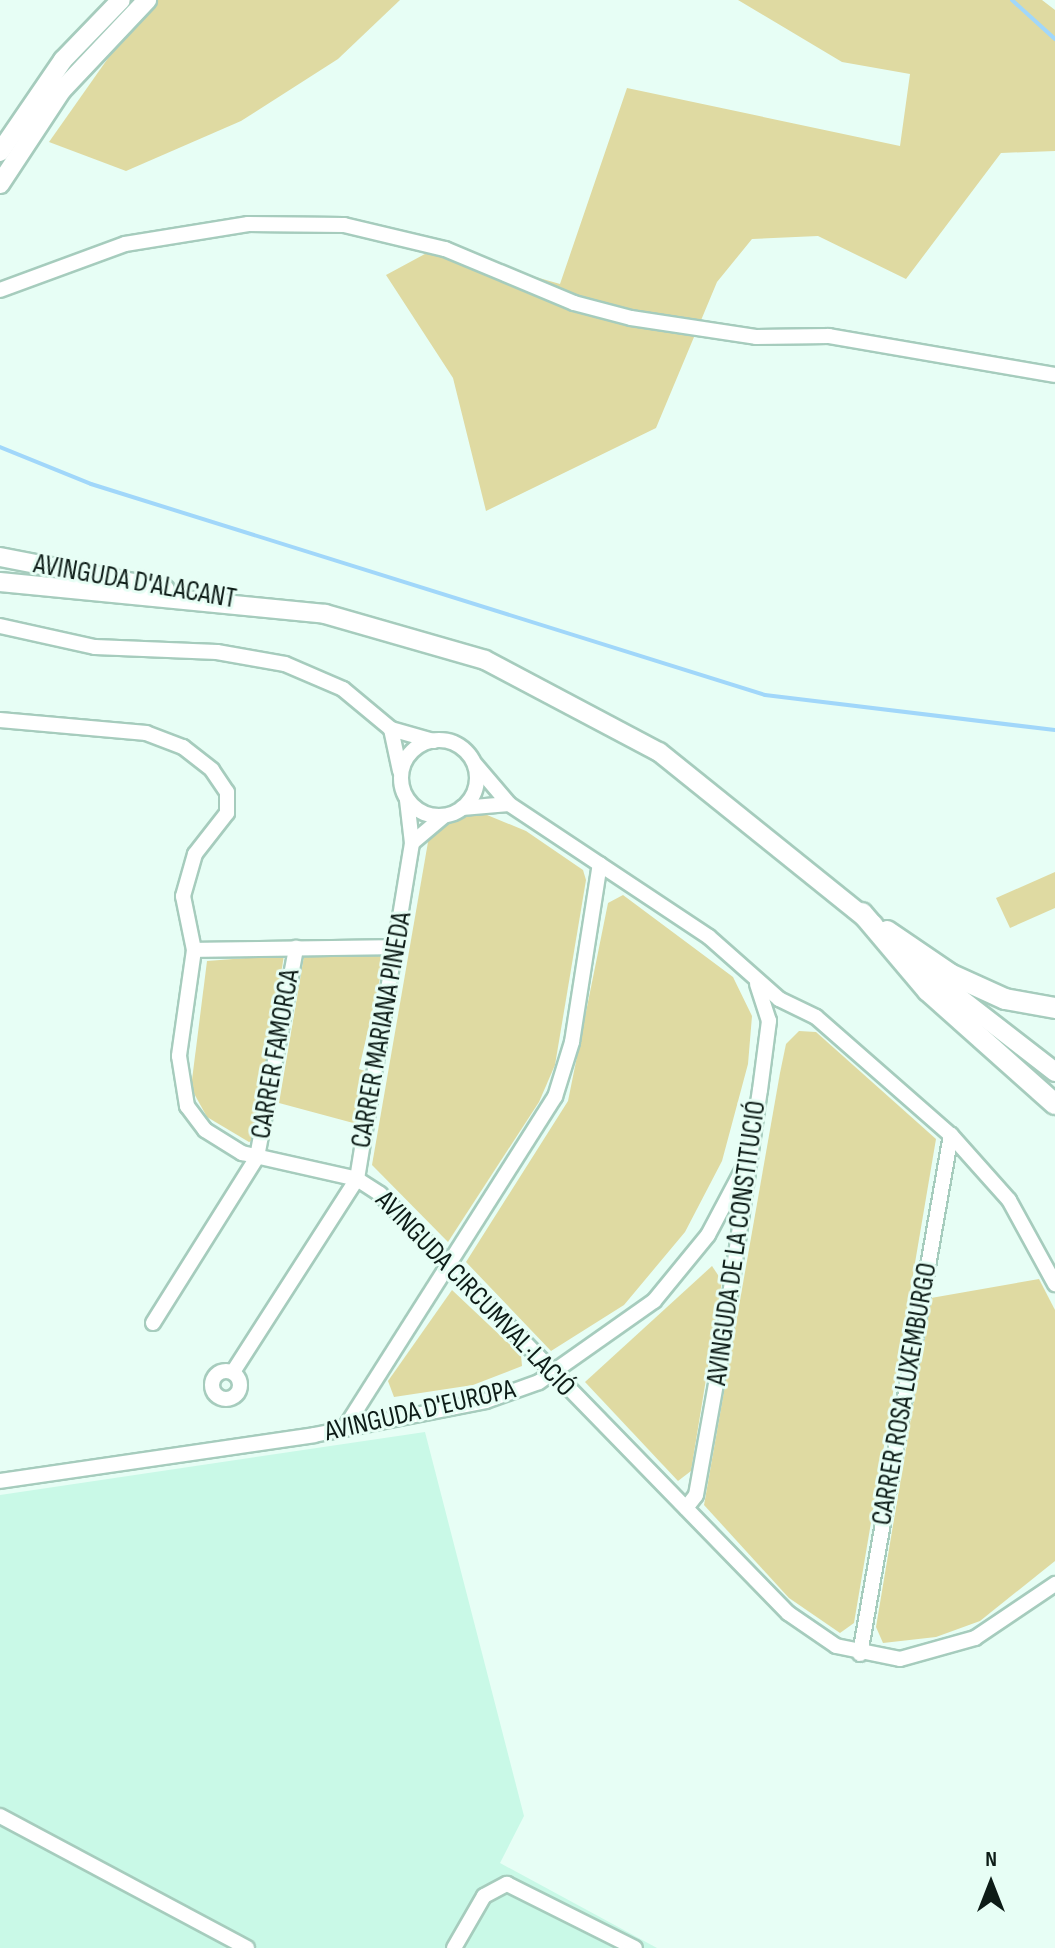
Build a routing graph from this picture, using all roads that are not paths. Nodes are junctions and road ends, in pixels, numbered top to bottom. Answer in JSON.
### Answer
{"nodes":[{"id":1,"x":121,"y":0,"type":"edge"},
{"id":2,"x":147,"y":0,"type":"edge"},
{"id":3,"x":0,"y":152,"type":"edge"},
{"id":4,"x":0,"y":184,"type":"edge"},
{"id":5,"x":0,"y":290,"type":"edge"},
{"id":6,"x":1055,"y":375,"type":"edge"},
{"id":7,"x":0,"y":557,"type":"edge"},
{"id":8,"x":0,"y":582,"type":"edge"},
{"id":9,"x":270,"y":605,"type":"junction"},
{"id":10,"x":0,"y":626,"type":"edge"},
{"id":11,"x":0,"y":720,"type":"edge"},
{"id":12,"x":391,"y":729,"type":"junction"},
{"id":13,"x":433,"y":741,"type":"junction"},
{"id":14,"x":475,"y":764,"type":"junction"},
{"id":15,"x":401,"y":776,"type":"junction"},
{"id":16,"x":404,"y":792,"type":"junction"},
{"id":17,"x":509,"y":804,"type":"junction"},
{"id":18,"x":462,"y":809,"type":"junction"},
{"id":19,"x":447,"y":815,"type":"junction"},
{"id":20,"x":412,"y":843,"type":"junction"},
{"id":21,"x":600,"y":864,"type":"junction"},
{"id":22,"x":862,"y":913,"type":"junction"},
{"id":23,"x":397,"y":947,"type":"junction"},
{"id":24,"x":296,"y":948,"type":"junction"},
{"id":25,"x":194,"y":950,"type":"junction"},
{"id":26,"x":754,"y":976,"type":"junction"},
{"id":27,"x":1055,"y":1008,"type":"edge"},
{"id":28,"x":1055,"y":1072,"type":"edge"},
{"id":29,"x":1055,"y":1104,"type":"edge"},
{"id":30,"x":951,"y":1135,"type":"junction"},
{"id":31,"x":257,"y":1157,"type":"junction"},
{"id":32,"x":744,"y":1167,"type":"junction"},
{"id":33,"x":357,"y":1179,"type":"junction"},
{"id":34,"x":449,"y":1260,"type":"junction"},
{"id":35,"x":1055,"y":1284,"type":"edge"},
{"id":36,"x":153,"y":1323,"type":"dead end"},
{"id":37,"x":233,"y":1372,"type":"dead end"},
{"id":38,"x":554,"y":1375,"type":"junction"},
{"id":39,"x":346,"y":1426,"type":"junction"},
{"id":40,"x":0,"y":1481,"type":"edge"},
{"id":41,"x":686,"y":1508,"type":"junction"},
{"id":42,"x":1055,"y":1584,"type":"edge"},
{"id":43,"x":860,"y":1654,"type":"junction"},
{"id":44,"x":0,"y":1816,"type":"edge"},
{"id":45,"x":247,"y":1948,"type":"edge"},
{"id":46,"x":454,"y":1948,"type":"edge"},
{"id":47,"x":635,"y":1948,"type":"edge"}],
"edges":[{"from":1,"to":3,"type":"main road"},
{"from":2,"to":4,"type":"main road"},
{"from":5,"to":6,"type":"street"},
{"from":7,"to":9,"type":"main road","name":"AVINGUDA D'ALACANT"},
{"from":8,"to":9,"type":"main road"},
{"from":9,"to":22,"type":"main road"},
{"from":10,"to":12,"type":"street"},
{"from":11,"to":25,"type":"street","name":"AVINGUDA CIRCUMVAL·LACIÓ"},
{"from":12,"to":13,"type":"street"},
{"from":12,"to":15,"type":"street"},
{"from":13,"to":14,"type":"street"},
{"from":13,"to":15,"type":"street"},
{"from":14,"to":17,"type":"street"},
{"from":14,"to":18,"type":"street"},
{"from":15,"to":16,"type":"street"},
{"from":16,"to":19,"type":"street"},
{"from":16,"to":20,"type":"street","name":"CARRER MARIANA PINEDA"},
{"from":17,"to":18,"type":"street"},
{"from":17,"to":21,"type":"street"},
{"from":18,"to":19,"type":"street"},
{"from":19,"to":20,"type":"street"},
{"from":20,"to":23,"type":"street","name":"CARRER MARIANA PINEDA"},
{"from":21,"to":26,"type":"street"},
{"from":21,"to":34,"type":"street"},
{"from":22,"to":27,"type":"highway"},
{"from":22,"to":28,"type":"main road"},
{"from":22,"to":29,"type":"highway"},
{"from":23,"to":24,"type":"street"},
{"from":23,"to":33,"type":"street","name":"CARRER MARIANA PINEDA"},
{"from":24,"to":25,"type":"street"},
{"from":24,"to":31,"type":"street","name":"CARRER FAMORCA"},
{"from":25,"to":31,"type":"street","name":"AVINGUDA CIRCUMVAL·LACIÓ"},
{"from":26,"to":30,"type":"street"},
{"from":26,"to":32,"type":"street","name":"AVINGUDA DE LA CONSTITUCIÓ"},
{"from":30,"to":35,"type":"street"},
{"from":30,"to":43,"type":"street","name":"CARRER ROSA LUXEMBURGO"},
{"from":31,"to":33,"type":"street","name":"AVINGUDA CIRCUMVAL·LACIÓ"},
{"from":31,"to":36,"type":"street","name":"CARRER FAMORCA"},
{"from":32,"to":38,"type":"street","name":"AVINGUDA D'EUROPA"},
{"from":32,"to":41,"type":"street","name":"AVINGUDA DE LA CONSTITUCIÓ"},
{"from":33,"to":34,"type":"street","name":"AVINGUDA CIRCUMVAL·LACIÓ"},
{"from":33,"to":37,"type":"street","name":"CARRER MARIANA PINEDA"},
{"from":34,"to":38,"type":"street","name":"AVINGUDA CIRCUMVAL·LACIÓ"},
{"from":34,"to":39,"type":"street"},
{"from":38,"to":39,"type":"street","name":"AVINGUDA D'EUROPA"},
{"from":38,"to":41,"type":"street","name":"AVINGUDA CIRCUMVAL·LACIÓ"},
{"from":39,"to":40,"type":"street","name":"AVINGUDA D'EUROPA"},
{"from":41,"to":43,"type":"street","name":"AVINGUDA CIRCUMVAL·LACIÓ"},
{"from":42,"to":43,"type":"street","name":"AVINGUDA CIRCUMVAL·LACIÓ"},
{"from":44,"to":45,"type":"street"},
{"from":46,"to":47,"type":"street"}]}
